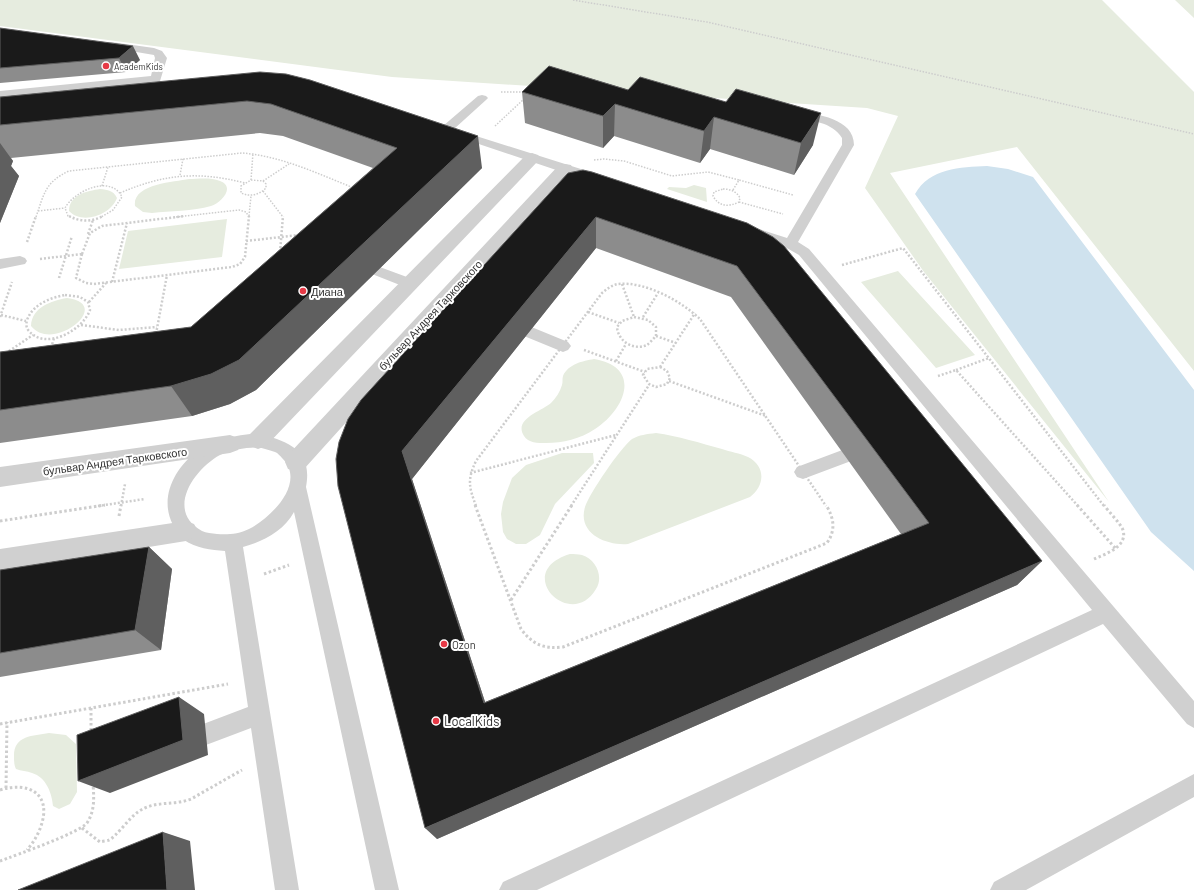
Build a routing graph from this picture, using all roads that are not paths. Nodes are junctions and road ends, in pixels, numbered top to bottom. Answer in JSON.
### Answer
{"nodes":[{"id":1,"x":103,"y":44,"type":"edge"},
{"id":2,"x":156,"y":79,"type":"junction"},
{"id":3,"x":0,"y":94,"type":"edge"},
{"id":4,"x":151,"y":97,"type":"edge"},
{"id":5,"x":482,"y":98,"type":"road end"},
{"id":6,"x":785,"y":111,"type":"edge"},
{"id":7,"x":432,"y":124,"type":"edge"},
{"id":8,"x":447,"y":129,"type":"junction"},
{"id":9,"x":532,"y":158,"type":"junction"},
{"id":10,"x":570,"y":171,"type":"junction"},
{"id":11,"x":590,"y":177,"type":"edge"},
{"id":12,"x":744,"y":229,"type":"edge"},
{"id":13,"x":790,"y":244,"type":"junction"},
{"id":14,"x":20,"y":261,"type":"road end"},
{"id":15,"x":0,"y":264,"type":"edge"},
{"id":16,"x":378,"y":271,"type":"edge"},
{"id":17,"x":410,"y":284,"type":"junction"},
{"id":18,"x":529,"y":332,"type":"edge"},
{"id":19,"x":566,"y":345,"type":"road end"},
{"id":20,"x":258,"y":440,"type":"junction"},
{"id":21,"x":230,"y":444,"type":"junction"},
{"id":22,"x":845,"y":456,"type":"edge"},
{"id":23,"x":296,"y":462,"type":"junction"},
{"id":24,"x":803,"y":472,"type":"road end"},
{"id":25,"x":0,"y":477,"type":"edge"},
{"id":26,"x":298,"y":488,"type":"junction"},
{"id":27,"x":186,"y":531,"type":"junction"},
{"id":28,"x":233,"y":542,"type":"junction"},
{"id":29,"x":0,"y":560,"type":"edge"},
{"id":30,"x":1106,"y":613,"type":"junction"},
{"id":31,"x":259,"y":714,"type":"junction"},
{"id":32,"x":1194,"y":718,"type":"edge"},
{"id":33,"x":206,"y":734,"type":"dead end"},
{"id":34,"x":1194,"y":785,"type":"edge"},
{"id":35,"x":287,"y":890,"type":"edge"},
{"id":36,"x":386,"y":890,"type":"edge"},
{"id":37,"x":511,"y":890,"type":"edge"},
{"id":38,"x":1002,"y":890,"type":"edge"}],
"edges":[{"from":1,"to":2,"type":"lane"},
{"from":2,"to":3,"type":"lane"},
{"from":2,"to":4,"type":"lane"},
{"from":5,"to":8,"type":"lane"},
{"from":6,"to":13,"type":"lane"},
{"from":7,"to":8,"type":"lane"},
{"from":8,"to":9,"type":"lane"},
{"from":9,"to":10,"type":"lane"},
{"from":9,"to":17,"type":"street"},
{"from":10,"to":11,"type":"lane"},
{"from":10,"to":23,"type":"street","name":"бульвар Андрея Тарковского"},
{"from":12,"to":13,"type":"lane"},
{"from":13,"to":30,"type":"lane"},
{"from":14,"to":15,"type":"lane"},
{"from":16,"to":17,"type":"lane"},
{"from":17,"to":20,"type":"street"},
{"from":18,"to":19,"type":"lane"},
{"from":20,"to":21,"type":"lane"},
{"from":20,"to":23,"type":"lane"},
{"from":21,"to":25,"type":"street","name":"бульвар Андрея Тарковского"},
{"from":21,"to":27,"type":"lane"},
{"from":22,"to":24,"type":"lane"},
{"from":23,"to":26,"type":"lane"},
{"from":26,"to":28,"type":"lane"},
{"from":26,"to":36,"type":"lane"},
{"from":27,"to":28,"type":"lane"},
{"from":27,"to":29,"type":"street"},
{"from":28,"to":31,"type":"lane"},
{"from":30,"to":32,"type":"lane"},
{"from":30,"to":37,"type":"lane"},
{"from":31,"to":33,"type":"lane"},
{"from":31,"to":35,"type":"lane"},
{"from":34,"to":38,"type":"lane"}]}
